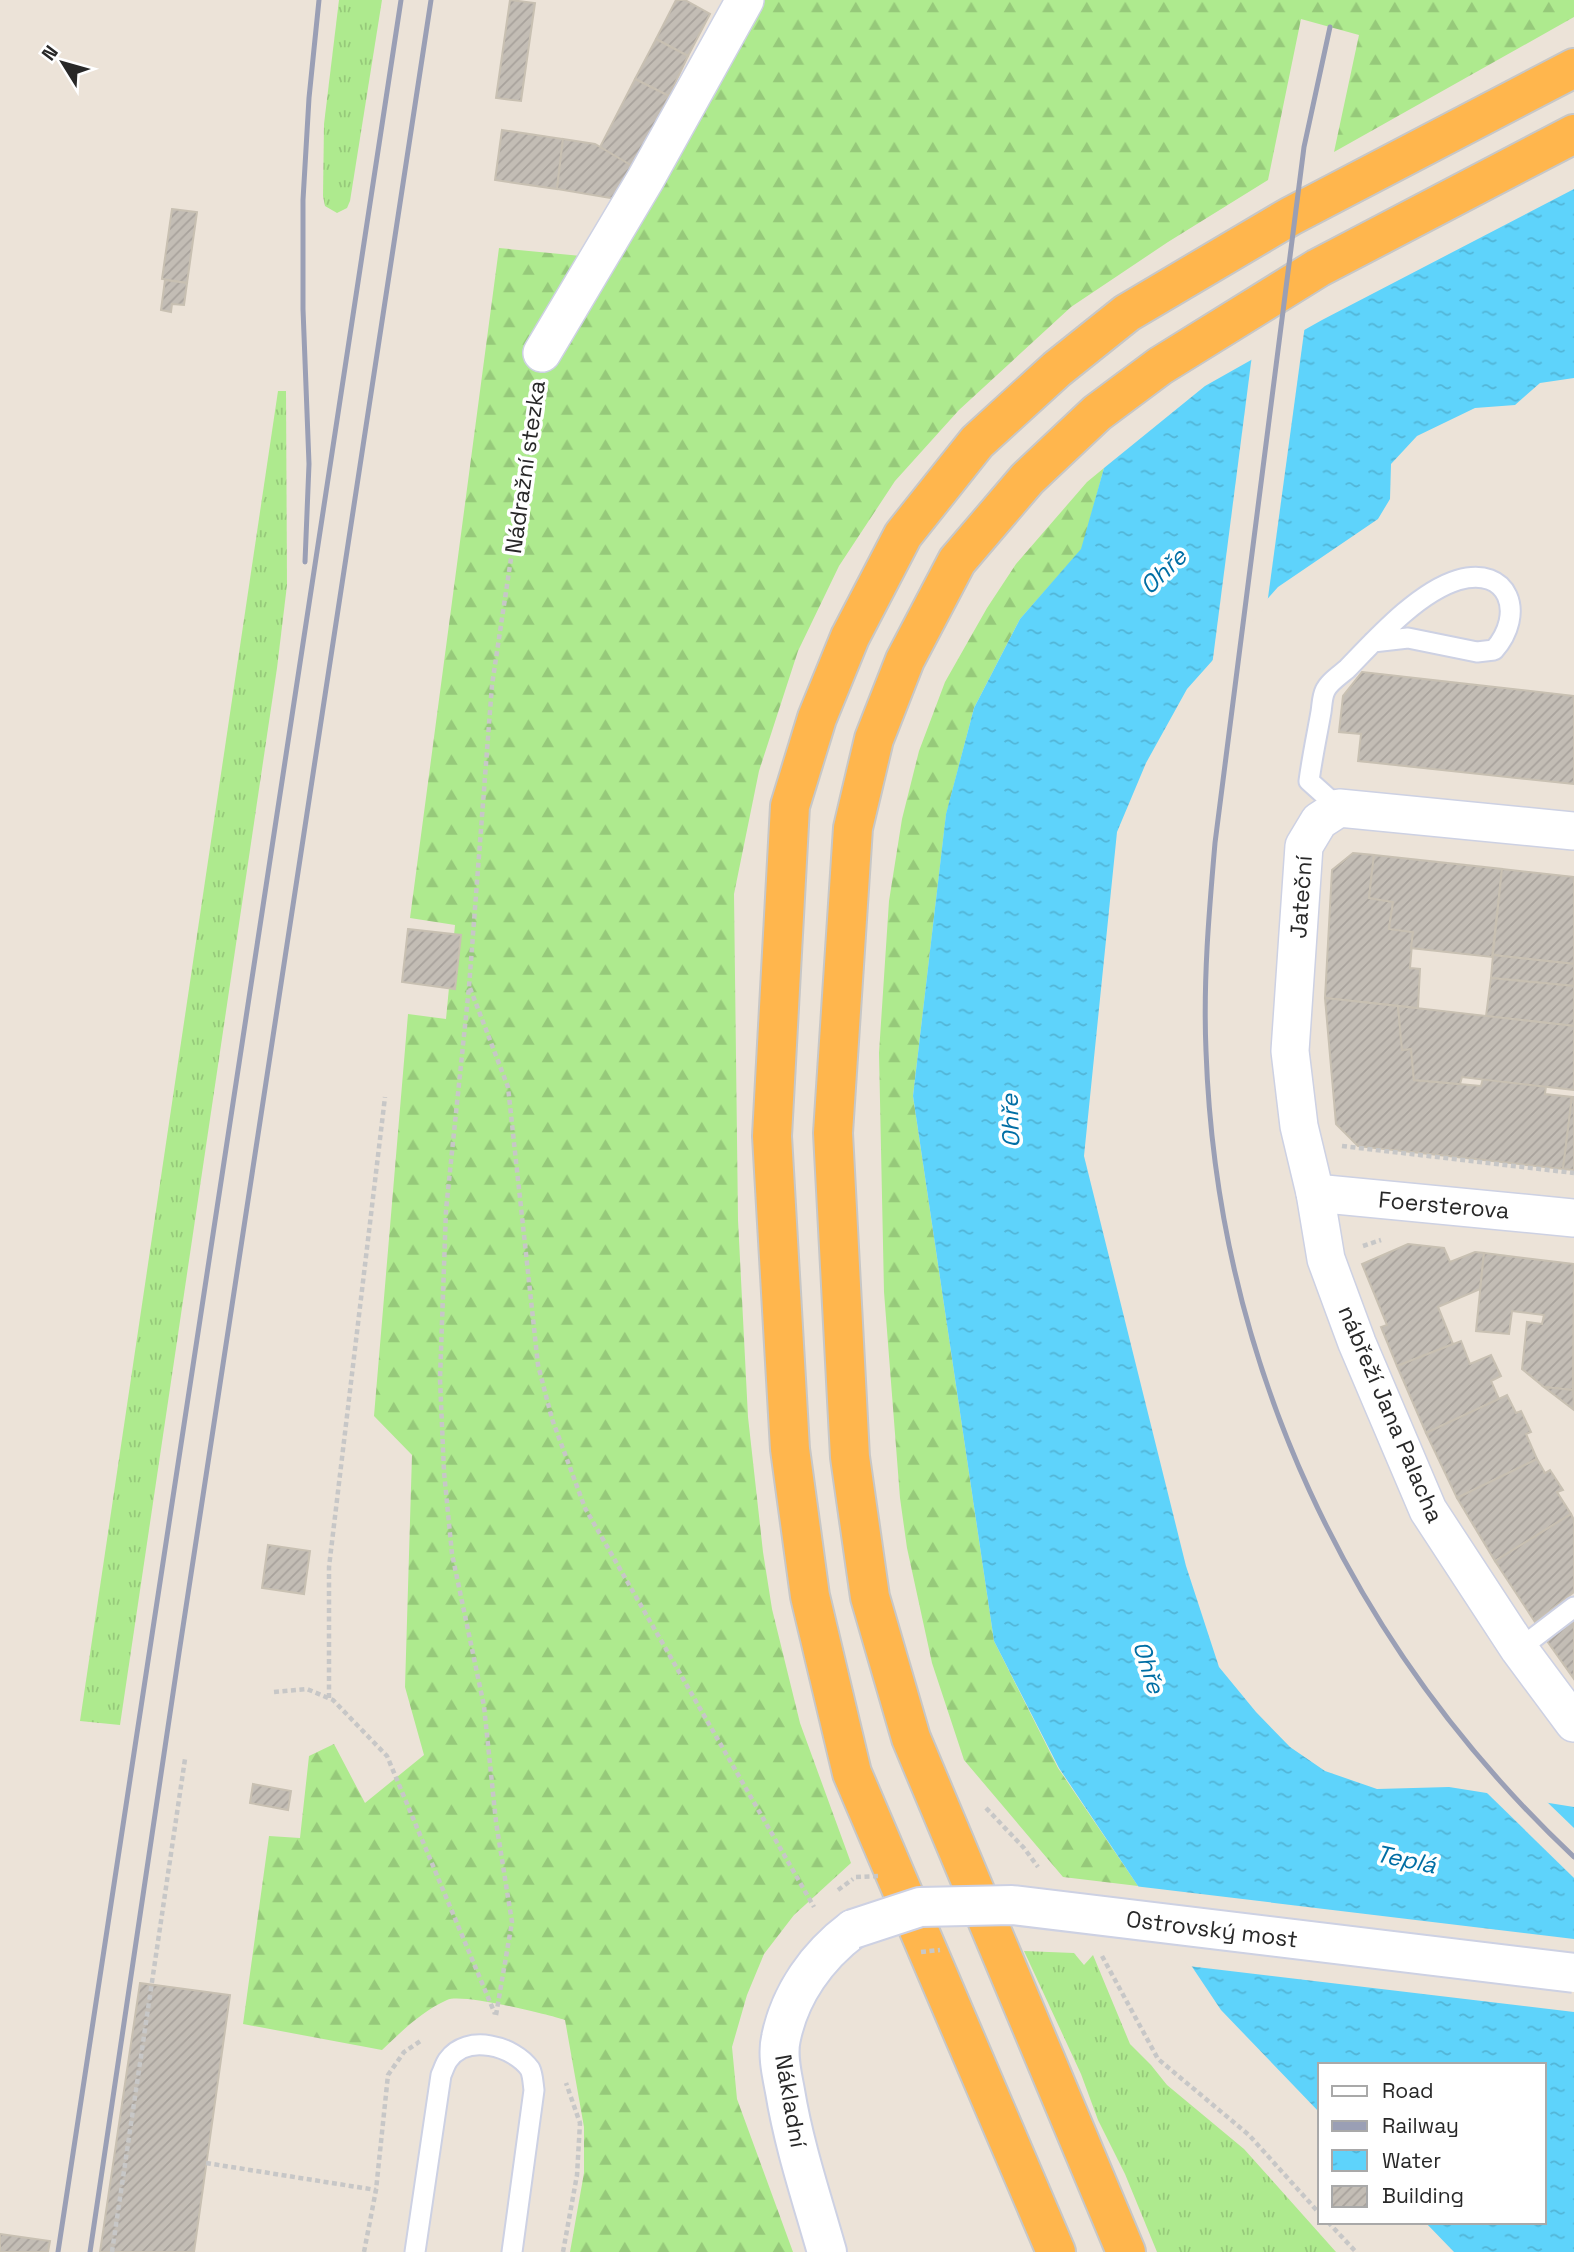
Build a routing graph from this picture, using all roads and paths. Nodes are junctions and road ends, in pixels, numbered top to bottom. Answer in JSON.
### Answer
{"nodes":[{"id":1,"x":745,"y":0,"type":"edge"},
{"id":2,"x":1574,"y":68,"type":"edge"},
{"id":3,"x":1574,"y":134,"type":"edge"},
{"id":4,"x":542,"y":353,"type":"joint"},
{"id":5,"x":1373,"y":642,"type":"junction"},
{"id":6,"x":1339,"y":808,"type":"junction"},
{"id":7,"x":1574,"y":831,"type":"edge"},
{"id":8,"x":470,"y":987,"type":"junction"},
{"id":9,"x":385,"y":1097,"type":"dead end"},
{"id":10,"x":1335,"y":1145,"type":"dead end"},
{"id":11,"x":1574,"y":1173,"type":"edge"},
{"id":12,"x":1315,"y":1193,"type":"junction"},
{"id":13,"x":1574,"y":1217,"type":"edge"},
{"id":14,"x":1383,"y":1240,"type":"dead end"},
{"id":15,"x":1361,"y":1246,"type":"dead end"},
{"id":16,"x":1574,"y":1607,"type":"edge"},
{"id":17,"x":1519,"y":1648,"type":"junction"},
{"id":18,"x":274,"y":1692,"type":"dead end"},
{"id":19,"x":328,"y":1698,"type":"junction"},
{"id":20,"x":1574,"y":1723,"type":"edge"},
{"id":21,"x":185,"y":1759,"type":"dead end"},
{"id":22,"x":977,"y":1798,"type":"dead end"},
{"id":23,"x":1040,"y":1869,"type":"dead end"},
{"id":24,"x":814,"y":1907,"type":"dead end"},
{"id":25,"x":853,"y":1929,"type":"joint"},
{"id":26,"x":1101,"y":1954,"type":"dead end"},
{"id":27,"x":1574,"y":1973,"type":"edge"},
{"id":28,"x":485,"y":2016,"type":"dead end"},
{"id":29,"x":496,"y":2017,"type":"junction"},
{"id":30,"x":429,"y":2035,"type":"dead end"},
{"id":31,"x":487,"y":2045,"type":"junction"},
{"id":32,"x":206,"y":2163,"type":"dead end"},
{"id":33,"x":376,"y":2190,"type":"junction"},
{"id":34,"x":1318,"y":2212,"type":"edge"},
{"id":35,"x":1330,"y":2224,"type":"edge"},
{"id":36,"x":1123,"y":2244,"type":"edge"},
{"id":37,"x":112,"y":2252,"type":"edge"},
{"id":38,"x":364,"y":2252,"type":"edge"},
{"id":39,"x":415,"y":2252,"type":"edge"},
{"id":40,"x":512,"y":2252,"type":"edge"},
{"id":41,"x":827,"y":2252,"type":"edge"},
{"id":42,"x":1056,"y":2252,"type":"edge"},
{"id":43,"x":1356,"y":2252,"type":"edge"}],
"edges":[{"from":1,"to":4,"type":"street","name":"Nádražní stezka"},
{"from":2,"to":42,"type":"highway"},
{"from":3,"to":36,"type":"highway"},
{"from":4,"to":8,"type":"path","name":"Nádražní stezka"},
{"from":5,"to":5,"type":"lane"},
{"from":5,"to":6,"type":"lane"},
{"from":6,"to":7,"type":"street"},
{"from":6,"to":12,"type":"street","name":"Jateční"},
{"from":8,"to":24,"type":"path"},
{"from":8,"to":29,"type":"path","name":"Nádražní stezka"},
{"from":9,"to":19,"type":"path"},
{"from":10,"to":11,"type":"path"},
{"from":12,"to":13,"type":"street","name":"Foersterova"},
{"from":12,"to":17,"type":"street","name":"nábřeží Jana Palacha"},
{"from":14,"to":15,"type":"path"},
{"from":16,"to":17,"type":"lane"},
{"from":17,"to":20,"type":"street","name":"nábřeží Jana Palacha"},
{"from":18,"to":19,"type":"path"},
{"from":19,"to":29,"type":"path"},
{"from":21,"to":37,"type":"path"},
{"from":22,"to":23,"type":"path"},
{"from":25,"to":27,"type":"street","name":"Ostrovský most","bridge":true},
{"from":25,"to":41,"type":"street","name":"Nákladní"},
{"from":26,"to":34,"type":"path"},
{"from":28,"to":29,"type":"path"},
{"from":29,"to":31,"type":"path","name":"Nádražní stezka"},
{"from":30,"to":33,"type":"path"},
{"from":31,"to":39,"type":"lane"},
{"from":31,"to":40,"type":"lane"},
{"from":32,"to":33,"type":"path"},
{"from":33,"to":38,"type":"path"},
{"from":35,"to":43,"type":"path"}]}
